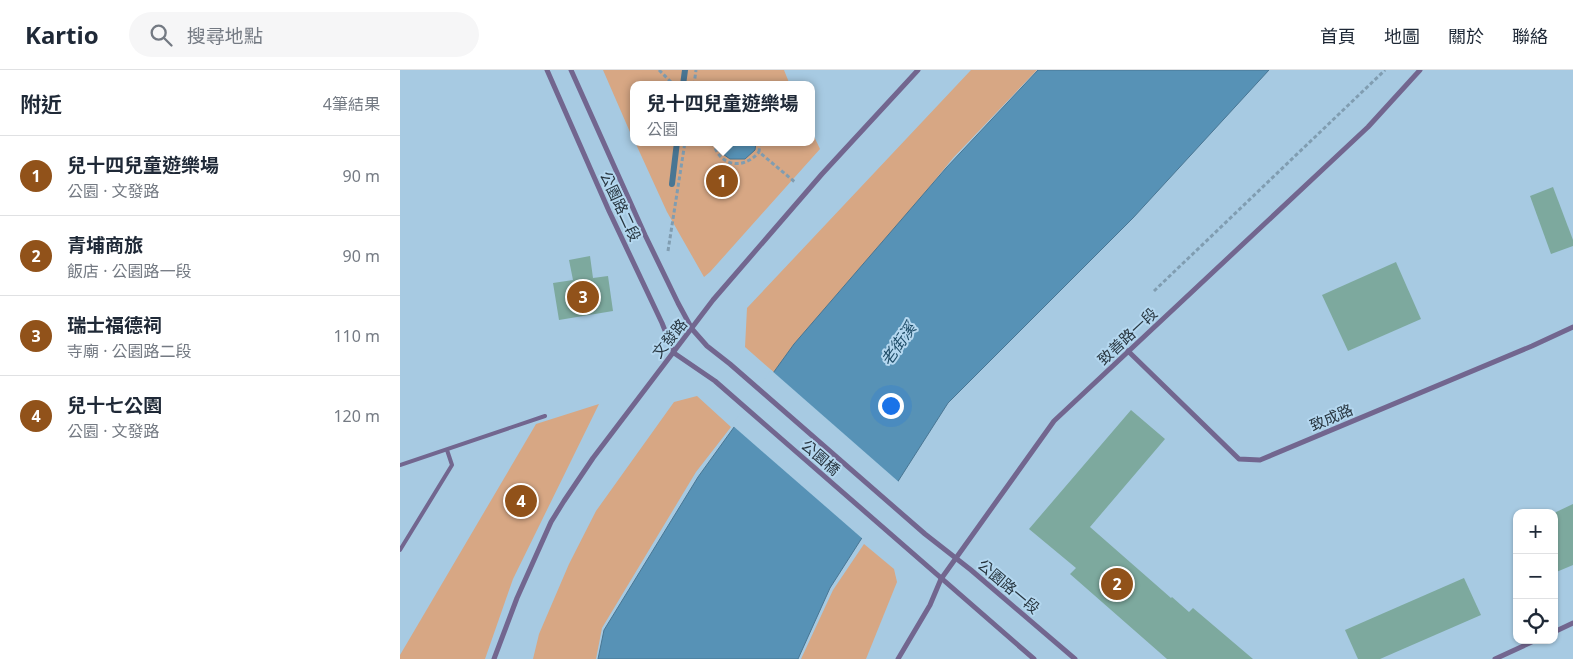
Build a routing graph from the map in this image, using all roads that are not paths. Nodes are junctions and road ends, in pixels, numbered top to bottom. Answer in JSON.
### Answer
{"nodes":[{"id":1,"x":547,"y":70,"type":"edge"},
{"id":2,"x":571,"y":70,"type":"edge"},
{"id":3,"x":918,"y":70,"type":"edge"},
{"id":4,"x":1420,"y":70,"type":"edge"},
{"id":5,"x":1573,"y":327,"type":"edge"},
{"id":6,"x":692,"y":330,"type":"junction"},
{"id":7,"x":1128,"y":351,"type":"junction"},
{"id":8,"x":674,"y":353,"type":"junction"},
{"id":9,"x":545,"y":416,"type":"dead end"},
{"id":10,"x":447,"y":450,"type":"junction"},
{"id":11,"x":400,"y":465,"type":"edge"},
{"id":12,"x":925,"y":534,"type":"joint"},
{"id":13,"x":400,"y":550,"type":"edge"},
{"id":14,"x":956,"y":558,"type":"junction"},
{"id":15,"x":941,"y":579,"type":"junction"},
{"id":16,"x":1573,"y":624,"type":"edge"},
{"id":17,"x":1558,"y":630,"type":"edge"},
{"id":18,"x":1527,"y":644,"type":"edge"},
{"id":19,"x":494,"y":659,"type":"edge"},
{"id":20,"x":898,"y":659,"type":"edge"},
{"id":21,"x":1034,"y":659,"type":"edge"},
{"id":22,"x":1075,"y":659,"type":"edge"},
{"id":23,"x":1494,"y":659,"type":"edge"}],
"edges":[{"from":1,"to":8,"type":"street","name":"公園路二段"},
{"from":2,"to":6,"type":"street","name":"公園路二段"},
{"from":3,"to":6,"type":"street","name":"文發路"},
{"from":4,"to":7,"type":"street","name":"致善路一段"},
{"from":5,"to":7,"type":"street","name":"致成路"},
{"from":6,"to":8,"type":"street","name":"文發路"},
{"from":6,"to":12,"type":"street","name":"公園橋"},
{"from":7,"to":14,"type":"street","name":"致善路一段"},
{"from":8,"to":15,"type":"street","name":"公園橋"},
{"from":8,"to":19,"type":"street","name":"文發路"},
{"from":9,"to":10,"type":"lane"},
{"from":10,"to":11,"type":"lane"},
{"from":10,"to":13,"type":"lane"},
{"from":12,"to":14,"type":"street","name":"公園路一段"},
{"from":14,"to":15,"type":"street","name":"致善路一段"},
{"from":14,"to":22,"type":"street","name":"公園路一段"},
{"from":15,"to":20,"type":"street","name":"致善路一段"},
{"from":15,"to":21,"type":"street"},
{"from":16,"to":17,"type":"street"},
{"from":18,"to":23,"type":"street"}]}
